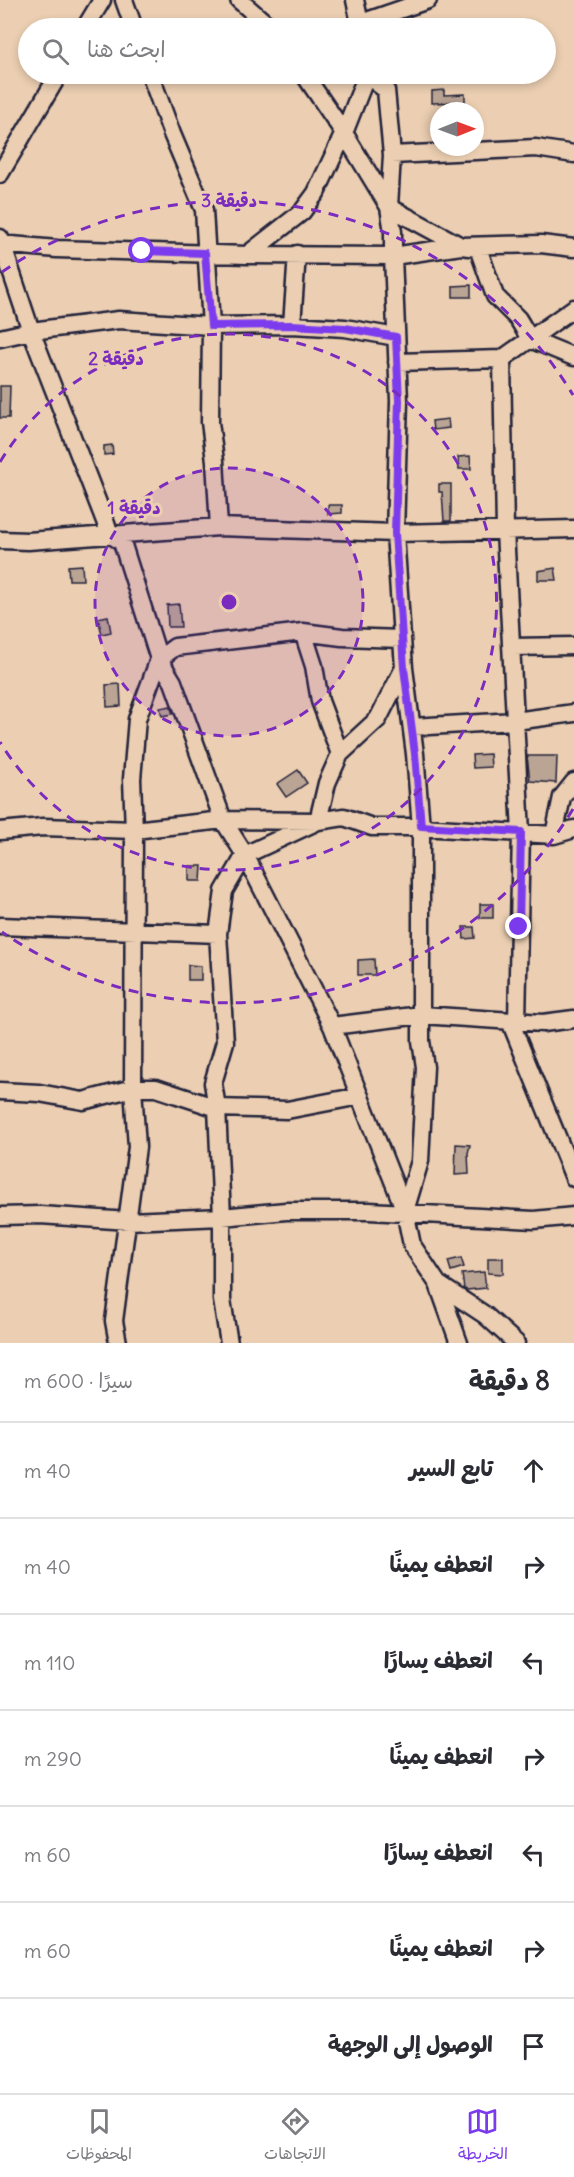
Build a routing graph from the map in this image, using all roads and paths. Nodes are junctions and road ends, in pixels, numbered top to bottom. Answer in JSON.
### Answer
{"nodes":[{"id":1,"x":102,"y":0,"type":"edge"},
{"id":2,"x":124,"y":0,"type":"edge"},
{"id":3,"x":239,"y":0,"type":"edge"},
{"id":4,"x":356,"y":0,"type":"edge"},
{"id":5,"x":428,"y":0,"type":"edge"},
{"id":6,"x":91,"y":18,"type":"edge"},
{"id":7,"x":130,"y":18,"type":"edge"},
{"id":8,"x":260,"y":18,"type":"edge"},
{"id":9,"x":359,"y":18,"type":"edge"},
{"id":10,"x":382,"y":18,"type":"edge"},
{"id":11,"x":53,"y":84,"type":"edge"},
{"id":12,"x":154,"y":84,"type":"edge"},
{"id":13,"x":311,"y":84,"type":"edge"},
{"id":14,"x":362,"y":84,"type":"edge"},
{"id":15,"x":378,"y":84,"type":"edge"},
{"id":16,"x":344,"y":133,"type":"junction"},
{"id":17,"x":574,"y":154,"type":"edge"},
{"id":18,"x":392,"y":155,"type":"junction"},
{"id":19,"x":0,"y":174,"type":"edge"},
{"id":20,"x":389,"y":207,"type":"junction"},
{"id":21,"x":0,"y":242,"type":"edge"},
{"id":22,"x":461,"y":246,"type":"junction"},
{"id":23,"x":574,"y":248,"type":"edge"},
{"id":24,"x":205,"y":253,"type":"junction"},
{"id":25,"x":297,"y":254,"type":"junction"},
{"id":26,"x":247,"y":255,"type":"junction"},
{"id":27,"x":393,"y":256,"type":"junction"},
{"id":28,"x":574,"y":308,"type":"edge"},
{"id":29,"x":292,"y":325,"type":"junction"},
{"id":30,"x":211,"y":326,"type":"junction"},
{"id":31,"x":31,"y":331,"type":"junction"},
{"id":32,"x":396,"y":337,"type":"junction"},
{"id":33,"x":0,"y":338,"type":"edge"},
{"id":34,"x":530,"y":339,"type":"junction"},
{"id":35,"x":574,"y":357,"type":"edge"},
{"id":36,"x":501,"y":359,"type":"junction"},
{"id":37,"x":397,"y":362,"type":"junction"},
{"id":38,"x":219,"y":527,"type":"junction"},
{"id":39,"x":574,"y":529,"type":"edge"},
{"id":40,"x":506,"y":531,"type":"junction"},
{"id":41,"x":395,"y":533,"type":"junction"},
{"id":42,"x":110,"y":534,"type":"junction"},
{"id":43,"x":0,"y":540,"type":"edge"},
{"id":44,"x":303,"y":632,"type":"junction"},
{"id":45,"x":402,"y":639,"type":"junction"},
{"id":46,"x":574,"y":646,"type":"edge"},
{"id":47,"x":511,"y":647,"type":"junction"},
{"id":48,"x":159,"y":659,"type":"junction"},
{"id":49,"x":404,"y":668,"type":"junction"},
{"id":50,"x":574,"y":713,"type":"edge"},
{"id":51,"x":515,"y":721,"type":"junction"},
{"id":52,"x":412,"y":727,"type":"junction"},
{"id":53,"x":340,"y":754,"type":"junction"},
{"id":54,"x":574,"y":782,"type":"edge"},
{"id":55,"x":223,"y":820,"type":"junction"},
{"id":56,"x":318,"y":821,"type":"junction"},
{"id":57,"x":421,"y":826,"type":"junction"},
{"id":58,"x":134,"y":830,"type":"junction"},
{"id":59,"x":0,"y":831,"type":"edge"},
{"id":60,"x":521,"y":832,"type":"junction"},
{"id":61,"x":554,"y":835,"type":"junction"},
{"id":62,"x":573,"y":835,"type":"edge"},
{"id":63,"x":244,"y":855,"type":"junction"},
{"id":64,"x":0,"y":926,"type":"edge"},
{"id":65,"x":133,"y":931,"type":"junction"},
{"id":66,"x":218,"y":934,"type":"junction"},
{"id":67,"x":421,"y":1015,"type":"junction"},
{"id":68,"x":574,"y":1019,"type":"edge"},
{"id":69,"x":514,"y":1021,"type":"junction"},
{"id":70,"x":332,"y":1026,"type":"junction"},
{"id":71,"x":133,"y":1088,"type":"junction"},
{"id":72,"x":0,"y":1091,"type":"edge"},
{"id":73,"x":360,"y":1096,"type":"junction"},
{"id":74,"x":217,"y":1108,"type":"junction"},
{"id":75,"x":574,"y":1178,"type":"edge"},
{"id":76,"x":405,"y":1212,"type":"junction"},
{"id":77,"x":0,"y":1216,"type":"edge"},
{"id":78,"x":574,"y":1216,"type":"edge"},
{"id":79,"x":222,"y":1217,"type":"junction"},
{"id":80,"x":129,"y":1221,"type":"junction"},
{"id":81,"x":438,"y":1284,"type":"junction"},
{"id":82,"x":118,"y":1343,"type":"edge"},
{"id":83,"x":229,"y":1343,"type":"edge"},
{"id":84,"x":459,"y":1343,"type":"edge"},
{"id":85,"x":516,"y":1343,"type":"edge"}],
"edges":[{"from":1,"to":6,"type":"street"},
{"from":2,"to":7,"type":"street"},
{"from":3,"to":8,"type":"street"},
{"from":4,"to":9,"type":"street"},
{"from":5,"to":10,"type":"street"},
{"from":11,"to":19,"type":"street"},
{"from":12,"to":24,"type":"street"},
{"from":13,"to":16,"type":"street"},
{"from":14,"to":16,"type":"street"},
{"from":15,"to":18,"type":"street"},
{"from":16,"to":20,"type":"street"},
{"from":16,"to":26,"type":"street"},
{"from":17,"to":18,"type":"street"},
{"from":18,"to":20,"type":"street"},
{"from":20,"to":22,"type":"street"},
{"from":20,"to":27,"type":"street"},
{"from":21,"to":24,"type":"street"},
{"from":21,"to":31,"type":"street"},
{"from":22,"to":23,"type":"street"},
{"from":22,"to":27,"type":"street"},
{"from":22,"to":34,"type":"street"},
{"from":24,"to":26,"type":"street"},
{"from":24,"to":30,"type":"street"},
{"from":25,"to":26,"type":"street"},
{"from":25,"to":27,"type":"street"},
{"from":25,"to":29,"type":"street"},
{"from":27,"to":32,"type":"street"},
{"from":28,"to":34,"type":"street"},
{"from":29,"to":30,"type":"street"},
{"from":29,"to":32,"type":"street"},
{"from":30,"to":31,"type":"street"},
{"from":30,"to":38,"type":"street"},
{"from":31,"to":33,"type":"street"},
{"from":31,"to":42,"type":"street"},
{"from":32,"to":37,"type":"street"},
{"from":34,"to":35,"type":"street"},
{"from":34,"to":36,"type":"street"},
{"from":36,"to":37,"type":"street"},
{"from":36,"to":40,"type":"street"},
{"from":37,"to":41,"type":"street"},
{"from":38,"to":41,"type":"street"},
{"from":38,"to":42,"type":"street"},
{"from":39,"to":40,"type":"street"},
{"from":40,"to":41,"type":"street"},
{"from":40,"to":47,"type":"street"},
{"from":41,"to":45,"type":"street"},
{"from":42,"to":43,"type":"street"},
{"from":42,"to":48,"type":"street"},
{"from":44,"to":45,"type":"street"},
{"from":44,"to":48,"type":"street"},
{"from":44,"to":53,"type":"street"},
{"from":45,"to":49,"type":"street"},
{"from":46,"to":47,"type":"street"},
{"from":47,"to":51,"type":"street"},
{"from":48,"to":55,"type":"street"},
{"from":48,"to":58,"type":"street"},
{"from":49,"to":52,"type":"street"},
{"from":49,"to":53,"type":"street"},
{"from":50,"to":51,"type":"street"},
{"from":51,"to":52,"type":"street"},
{"from":51,"to":60,"type":"street"},
{"from":52,"to":57,"type":"street"},
{"from":53,"to":56,"type":"street"},
{"from":54,"to":61,"type":"street"},
{"from":55,"to":56,"type":"street"},
{"from":55,"to":58,"type":"street"},
{"from":55,"to":63,"type":"street"},
{"from":56,"to":57,"type":"street"},
{"from":56,"to":63,"type":"street"},
{"from":57,"to":60,"type":"street"},
{"from":57,"to":67,"type":"street"},
{"from":58,"to":59,"type":"street"},
{"from":58,"to":65,"type":"street"},
{"from":60,"to":61,"type":"street"},
{"from":60,"to":69,"type":"street"},
{"from":61,"to":62,"type":"street"},
{"from":63,"to":66,"type":"street"},
{"from":63,"to":70,"type":"street"},
{"from":64,"to":65,"type":"street"},
{"from":65,"to":66,"type":"street"},
{"from":65,"to":71,"type":"street"},
{"from":66,"to":74,"type":"street"},
{"from":67,"to":69,"type":"street"},
{"from":67,"to":70,"type":"street"},
{"from":67,"to":76,"type":"street"},
{"from":68,"to":69,"type":"street"},
{"from":69,"to":75,"type":"street"},
{"from":70,"to":73,"type":"street"},
{"from":71,"to":72,"type":"street"},
{"from":71,"to":74,"type":"street"},
{"from":71,"to":80,"type":"street"},
{"from":73,"to":74,"type":"street"},
{"from":73,"to":76,"type":"street"},
{"from":74,"to":79,"type":"street"},
{"from":76,"to":78,"type":"street"},
{"from":76,"to":79,"type":"street"},
{"from":76,"to":81,"type":"street"},
{"from":77,"to":80,"type":"street"},
{"from":79,"to":80,"type":"street"},
{"from":79,"to":83,"type":"street"},
{"from":80,"to":82,"type":"street"},
{"from":81,"to":84,"type":"street"},
{"from":81,"to":85,"type":"street"}]}
